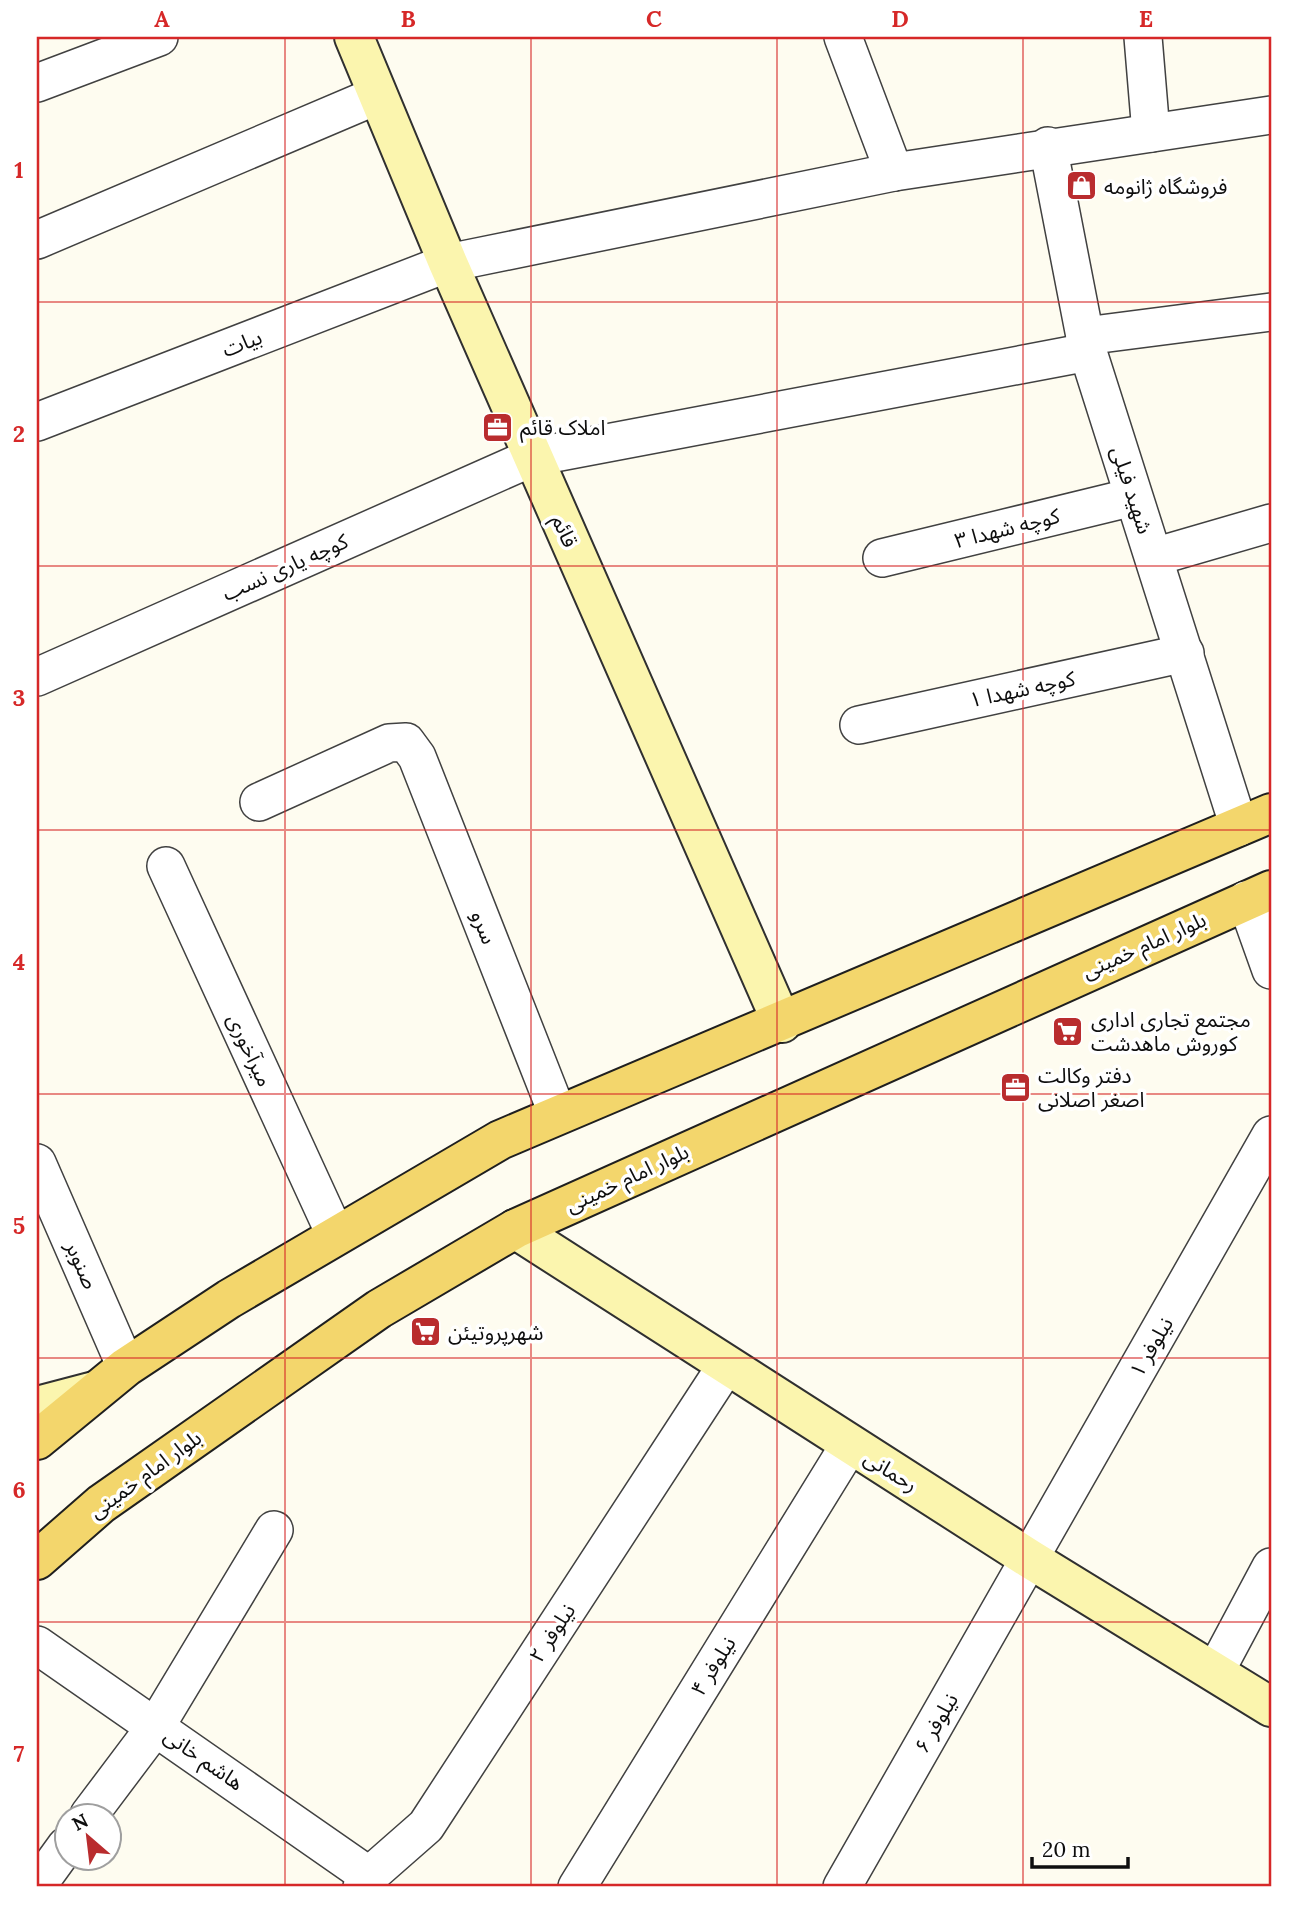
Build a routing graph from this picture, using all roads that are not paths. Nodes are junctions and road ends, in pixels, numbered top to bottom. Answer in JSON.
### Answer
{"nodes":[{"id":1,"x":159,"y":37,"type":"edge"},
{"id":2,"x":354,"y":37,"type":"edge"},
{"id":3,"x":843,"y":37,"type":"edge"},
{"id":4,"x":1143,"y":37,"type":"edge"},
{"id":5,"x":37,"y":83,"type":"edge"},
{"id":6,"x":379,"y":95,"type":"junction"},
{"id":7,"x":1271,"y":115,"type":"edge"},
{"id":8,"x":1151,"y":133,"type":"junction"},
{"id":9,"x":1048,"y":146,"type":"junction"},
{"id":10,"x":894,"y":172,"type":"junction"},
{"id":11,"x":37,"y":240,"type":"edge"},
{"id":12,"x":448,"y":263,"type":"junction"},
{"id":13,"x":1271,"y":312,"type":"edge"},
{"id":14,"x":1087,"y":344,"type":"junction"},
{"id":15,"x":37,"y":422,"type":"edge"},
{"id":16,"x":533,"y":457,"type":"junction"},
{"id":17,"x":1133,"y":497,"type":"junction"},
{"id":18,"x":1271,"y":523,"type":"edge"},
{"id":19,"x":1154,"y":557,"type":"junction"},
{"id":20,"x":882,"y":558,"type":"dead end"},
{"id":21,"x":1185,"y":653,"type":"junction"},
{"id":22,"x":37,"y":677,"type":"edge"},
{"id":23,"x":859,"y":724,"type":"dead end"},
{"id":24,"x":259,"y":802,"type":"dead end"},
{"id":25,"x":1255,"y":820,"type":"edge"},
{"id":26,"x":166,"y":866,"type":"dead end"},
{"id":27,"x":1259,"y":895,"type":"edge"},
{"id":28,"x":1271,"y":970,"type":"edge"},
{"id":29,"x":782,"y":1023,"type":"junction"},
{"id":30,"x":558,"y":1115,"type":"junction"},
{"id":31,"x":1271,"y":1135,"type":"edge"},
{"id":32,"x":37,"y":1163,"type":"edge"},
{"id":33,"x":515,"y":1229,"type":"junction"},
{"id":34,"x":335,"y":1234,"type":"junction"},
{"id":35,"x":726,"y":1366,"type":"junction"},
{"id":36,"x":127,"y":1367,"type":"junction"},
{"id":37,"x":94,"y":1391,"type":"junction"},
{"id":38,"x":37,"y":1406,"type":"edge"},
{"id":39,"x":37,"y":1440,"type":"edge"},
{"id":40,"x":850,"y":1444,"type":"junction"},
{"id":41,"x":274,"y":1530,"type":"dead end"},
{"id":42,"x":1030,"y":1559,"type":"junction"},
{"id":43,"x":37,"y":1560,"type":"edge"},
{"id":44,"x":1271,"y":1567,"type":"edge"},
{"id":45,"x":37,"y":1645,"type":"edge"},
{"id":46,"x":1214,"y":1672,"type":"junction"},
{"id":47,"x":1271,"y":1707,"type":"edge"},
{"id":48,"x":156,"y":1726,"type":"junction"},
{"id":49,"x":100,"y":1801,"type":"edge"},
{"id":50,"x":52,"y":1865,"type":"edge"},
{"id":51,"x":366,"y":1881,"type":"edge"},
{"id":52,"x":37,"y":1886,"type":"edge"},
{"id":53,"x":577,"y":1887,"type":"edge"},
{"id":54,"x":842,"y":1887,"type":"edge"}],
"edges":[{"from":1,"to":5,"type":"street"},
{"from":2,"to":6,"type":"street","name":"قائم"},
{"from":3,"to":10,"type":"street"},
{"from":4,"to":8,"type":"street"},
{"from":6,"to":11,"type":"street"},
{"from":6,"to":12,"type":"street","name":"قائم"},
{"from":7,"to":8,"type":"street","name":"بیات"},
{"from":8,"to":9,"type":"street","name":"بیات"},
{"from":9,"to":10,"type":"street","name":"بیات"},
{"from":9,"to":14,"type":"street","name":"شهید فیلی"},
{"from":10,"to":12,"type":"street","name":"بیات"},
{"from":12,"to":15,"type":"street","name":"بیات"},
{"from":12,"to":16,"type":"street","name":"قائم"},
{"from":13,"to":14,"type":"street","name":"کوچه یاری نسب"},
{"from":14,"to":16,"type":"street","name":"کوچه یاری نسب"},
{"from":14,"to":17,"type":"street","name":"شهید فیلی"},
{"from":16,"to":22,"type":"street","name":"کوچه یاری نسب"},
{"from":16,"to":29,"type":"street","name":"قائم"},
{"from":17,"to":19,"type":"street","name":"شهید فیلی"},
{"from":17,"to":20,"type":"street","name":"کوچه شهدا ۳"},
{"from":18,"to":19,"type":"street"},
{"from":19,"to":21,"type":"street","name":"شهید فیلی"},
{"from":21,"to":23,"type":"street","name":"کوچه شهدا ۱"},
{"from":21,"to":25,"type":"street","name":"شهید فیلی"},
{"from":24,"to":30,"type":"street","name":"سرو"},
{"from":25,"to":29,"type":"main road"},
{"from":26,"to":34,"type":"street","name":"میرآخوری"},
{"from":27,"to":28,"type":"street"},
{"from":27,"to":33,"type":"main road","name":"بلوار امام خمینی"},
{"from":29,"to":30,"type":"main road"},
{"from":30,"to":34,"type":"main road"},
{"from":31,"to":42,"type":"street","name":"نیلوفر ۱"},
{"from":32,"to":36,"type":"street","name":"صنوبر"},
{"from":33,"to":35,"type":"street","name":"رحمانی"},
{"from":33,"to":43,"type":"main road","name":"بلوار امام خمینی"},
{"from":34,"to":36,"type":"main road"},
{"from":35,"to":40,"type":"street","name":"رحمانی"},
{"from":35,"to":51,"type":"street","name":"نیلوفر ۲"},
{"from":36,"to":37,"type":"main road"},
{"from":37,"to":38,"type":"street"},
{"from":37,"to":39,"type":"main road"},
{"from":40,"to":42,"type":"street","name":"رحمانی"},
{"from":40,"to":53,"type":"street","name":"نیلوفر ۴"},
{"from":41,"to":48,"type":"street"},
{"from":42,"to":46,"type":"street","name":"رحمانی"},
{"from":42,"to":54,"type":"street","name":"نیلوفر ۶"},
{"from":44,"to":46,"type":"street"},
{"from":45,"to":48,"type":"street","name":"هاشم خانی"},
{"from":46,"to":47,"type":"street","name":"رحمانی"},
{"from":48,"to":49,"type":"street"},
{"from":48,"to":51,"type":"street","name":"هاشم خانی"},
{"from":50,"to":52,"type":"street"}]}
